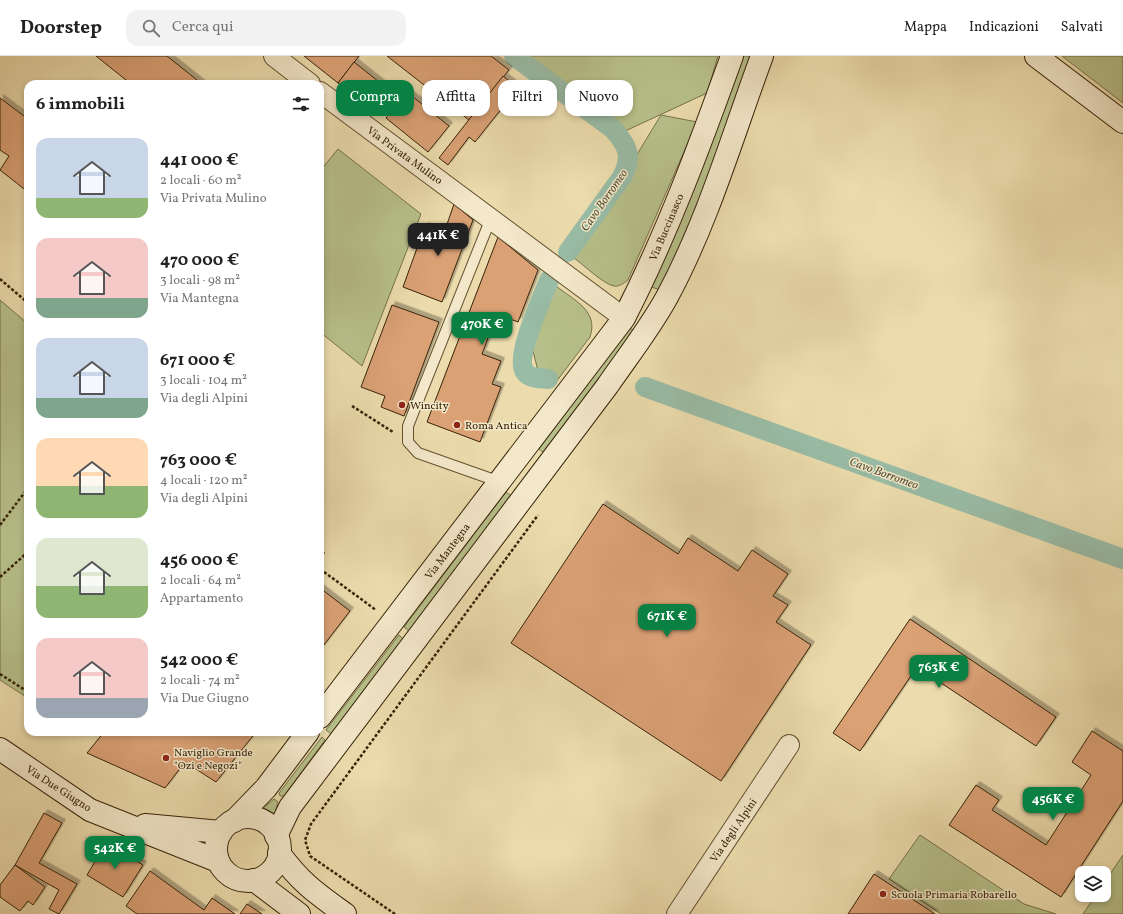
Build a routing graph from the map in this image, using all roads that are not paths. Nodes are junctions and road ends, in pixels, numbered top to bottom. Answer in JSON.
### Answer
{"nodes":[{"id":1,"x":274,"y":56,"type":"edge"},
{"id":2,"x":732,"y":56,"type":"edge"},
{"id":3,"x":762,"y":56,"type":"edge"},
{"id":4,"x":1036,"y":56,"type":"edge"},
{"id":5,"x":305,"y":80,"type":"edge"},
{"id":6,"x":324,"y":102,"type":"edge"},
{"id":7,"x":1123,"y":122,"type":"edge"},
{"id":8,"x":491,"y":218,"type":"junction"},
{"id":9,"x":624,"y":318,"type":"junction"},
{"id":10,"x":574,"y":385,"type":"joint"},
{"id":11,"x":500,"y":482,"type":"junction"},
{"id":12,"x":324,"y":712,"type":"edge"},
{"id":13,"x":305,"y":736,"type":"edge"},
{"id":14,"x":789,"y":745,"type":"dead end"},
{"id":15,"x":1,"y":752,"type":"edge"},
{"id":16,"x":121,"y":822,"type":"junction"},
{"id":17,"x":227,"y":826,"type":"junction"},
{"id":18,"x":278,"y":844,"type":"junction"},
{"id":19,"x":218,"y":861,"type":"junction"},
{"id":20,"x":254,"y":880,"type":"junction"},
{"id":21,"x":299,"y":914,"type":"edge"},
{"id":22,"x":345,"y":914,"type":"edge"},
{"id":23,"x":677,"y":914,"type":"edge"}],
"edges":[{"from":1,"to":5,"type":"street"},
{"from":2,"to":9,"type":"street","name":"Via Buccinasco"},
{"from":3,"to":18,"type":"street"},
{"from":4,"to":7,"type":"street"},
{"from":6,"to":8,"type":"street","name":"Via Privata Mulino"},
{"from":8,"to":9,"type":"street","name":"Via Privata Mulino"},
{"from":8,"to":11,"type":"lane"},
{"from":9,"to":10,"type":"street","name":"Via Buccinasco"},
{"from":10,"to":11,"type":"street","name":"Via Mantegna"},
{"from":11,"to":12,"type":"street","name":"Via Mantegna"},
{"from":13,"to":17,"type":"street"},
{"from":14,"to":23,"type":"street","name":"Via degli Alpini"},
{"from":15,"to":16,"type":"street","name":"Via Due Giugno"},
{"from":16,"to":17,"type":"street","name":"Via Due Giugno"},
{"from":16,"to":19,"type":"street","name":"Via Due Giugno"},
{"from":17,"to":18,"type":"street"},
{"from":17,"to":19,"type":"street"},
{"from":18,"to":20,"type":"street"},
{"from":18,"to":22,"type":"street"},
{"from":19,"to":20,"type":"street"},
{"from":20,"to":21,"type":"street"}]}
